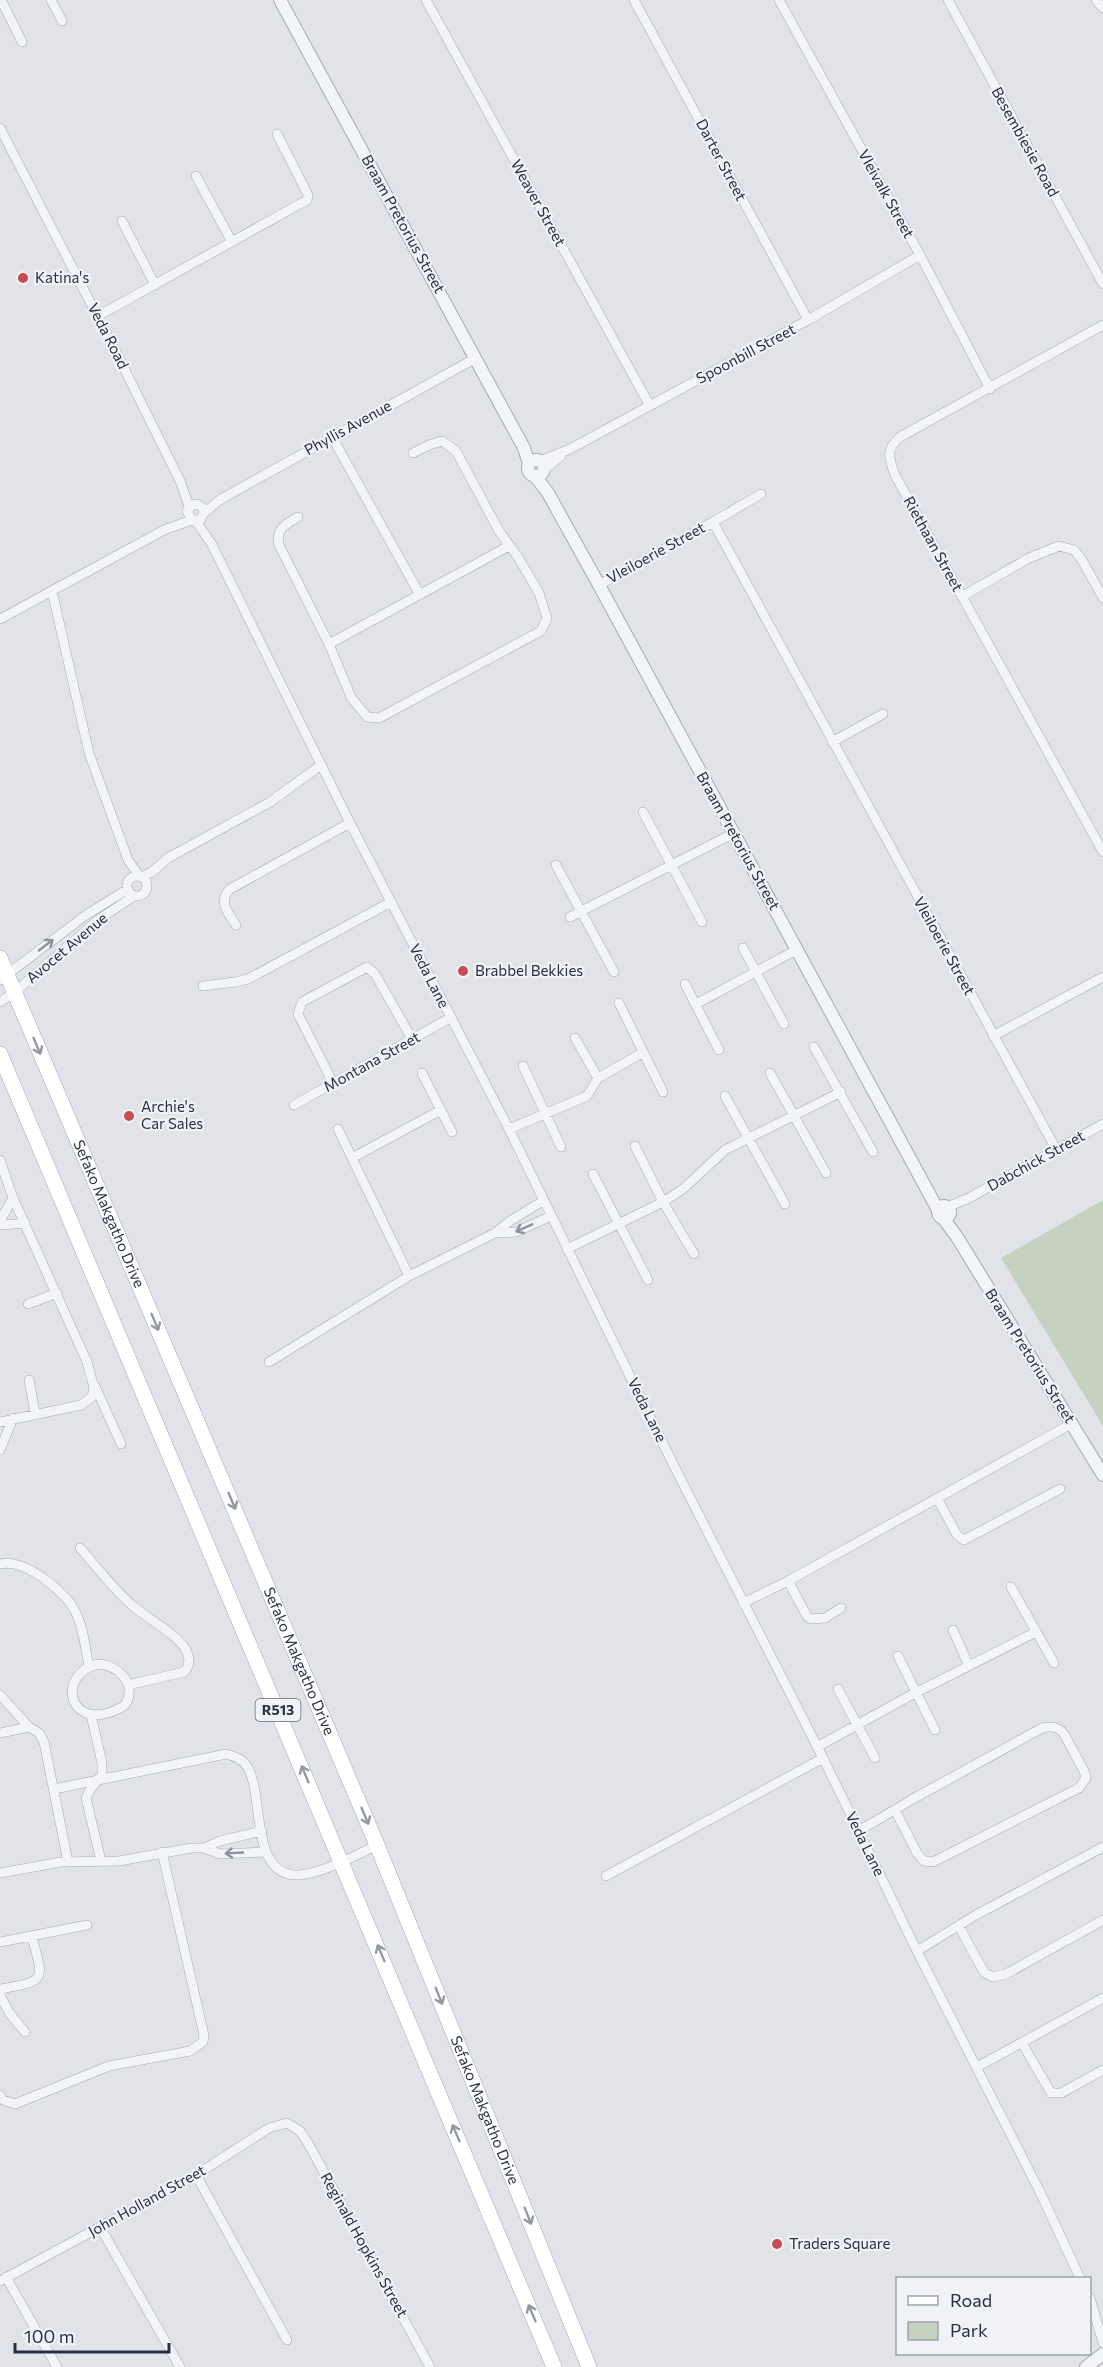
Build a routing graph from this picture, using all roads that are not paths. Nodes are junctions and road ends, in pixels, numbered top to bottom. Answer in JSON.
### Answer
{"nodes":[{"id":1,"x":1,"y":0,"type":"edge"},
{"id":2,"x":51,"y":0,"type":"edge"},
{"id":3,"x":280,"y":0,"type":"edge"},
{"id":4,"x":426,"y":0,"type":"edge"},
{"id":5,"x":634,"y":0,"type":"edge"},
{"id":6,"x":779,"y":0,"type":"edge"},
{"id":7,"x":948,"y":0,"type":"edge"},
{"id":8,"x":1096,"y":0,"type":"edge"},
{"id":9,"x":1103,"y":8,"type":"edge"},
{"id":10,"x":62,"y":21,"type":"dead end"},
{"id":11,"x":22,"y":42,"type":"dead end"},
{"id":12,"x":0,"y":128,"type":"edge"},
{"id":13,"x":277,"y":134,"type":"dead end"},
{"id":14,"x":196,"y":176,"type":"dead end"},
{"id":15,"x":122,"y":221,"type":"dead end"},
{"id":16,"x":232,"y":242,"type":"junction"},
{"id":17,"x":920,"y":255,"type":"junction"},
{"id":18,"x":1103,"y":284,"type":"edge"},
{"id":19,"x":154,"y":285,"type":"junction"},
{"id":20,"x":98,"y":316,"type":"junction"},
{"id":21,"x":808,"y":320,"type":"junction"},
{"id":22,"x":1103,"y":326,"type":"edge"},
{"id":23,"x":476,"y":358,"type":"junction"},
{"id":24,"x":990,"y":388,"type":"junction"},
{"id":25,"x":650,"y":406,"type":"junction"},
{"id":26,"x":332,"y":437,"type":"junction"},
{"id":27,"x":413,"y":453,"type":"dead end"},
{"id":28,"x":538,"y":467,"type":"junction"},
{"id":29,"x":761,"y":494,"type":"dead end"},
{"id":30,"x":196,"y":512,"type":"junction"},
{"id":31,"x":298,"y":517,"type":"dead end"},
{"id":32,"x":713,"y":522,"type":"junction"},
{"id":33,"x":211,"y":543,"type":"joint"},
{"id":34,"x":509,"y":546,"type":"junction"},
{"id":35,"x":599,"y":585,"type":"junction"},
{"id":36,"x":52,"y":591,"type":"junction"},
{"id":37,"x":420,"y":595,"type":"junction"},
{"id":38,"x":963,"y":596,"type":"junction"},
{"id":39,"x":1103,"y":598,"type":"edge"},
{"id":40,"x":0,"y":619,"type":"edge"},
{"id":41,"x":329,"y":644,"type":"junction"},
{"id":42,"x":883,"y":714,"type":"dead end"},
{"id":43,"x":832,"y":742,"type":"junction"},
{"id":44,"x":321,"y":765,"type":"junction"},
{"id":45,"x":643,"y":812,"type":"dead end"},
{"id":46,"x":350,"y":823,"type":"junction"},
{"id":47,"x":734,"y":833,"type":"junction"},
{"id":48,"x":1103,"y":852,"type":"edge"},
{"id":49,"x":129,"y":860,"type":"junction"},
{"id":50,"x":671,"y":863,"type":"junction"},
{"id":51,"x":556,"y":865,"type":"dead end"},
{"id":52,"x":143,"y":880,"type":"junction"},
{"id":53,"x":130,"y":888,"type":"junction"},
{"id":54,"x":391,"y":902,"type":"junction"},
{"id":55,"x":581,"y":911,"type":"junction"},
{"id":56,"x":570,"y":916,"type":"dead end"},
{"id":57,"x":702,"y":922,"type":"dead end"},
{"id":58,"x":236,"y":925,"type":"dead end"},
{"id":59,"x":743,"y":948,"type":"dead end"},
{"id":60,"x":798,"y":949,"type":"junction"},
{"id":61,"x":0,"y":958,"type":"edge"},
{"id":62,"x":614,"y":972,"type":"dead end"},
{"id":63,"x":755,"y":972,"type":"junction"},
{"id":64,"x":1103,"y":977,"type":"edge"},
{"id":65,"x":4,"y":978,"type":"edge"},
{"id":66,"x":685,"y":984,"type":"dead end"},
{"id":67,"x":203,"y":986,"type":"dead end"},
{"id":68,"x":15,"y":992,"type":"junction"},
{"id":69,"x":0,"y":1002,"type":"edge"},
{"id":70,"x":619,"y":1003,"type":"dead end"},
{"id":71,"x":696,"y":1004,"type":"junction"},
{"id":72,"x":450,"y":1018,"type":"junction"},
{"id":73,"x":784,"y":1024,"type":"dead end"},
{"id":74,"x":993,"y":1036,"type":"junction"},
{"id":75,"x":575,"y":1038,"type":"dead end"},
{"id":76,"x":412,"y":1039,"type":"junction"},
{"id":77,"x":814,"y":1047,"type":"dead end"},
{"id":78,"x":719,"y":1050,"type":"dead end"},
{"id":79,"x":642,"y":1053,"type":"junction"},
{"id":80,"x":2,"y":1059,"type":"edge"},
{"id":81,"x":523,"y":1066,"type":"dead end"},
{"id":82,"x":422,"y":1073,"type":"dead end"},
{"id":83,"x":770,"y":1073,"type":"dead end"},
{"id":84,"x":598,"y":1078,"type":"junction"},
{"id":85,"x":333,"y":1083,"type":"junction"},
{"id":86,"x":663,"y":1092,"type":"dead end"},
{"id":87,"x":841,"y":1092,"type":"junction"},
{"id":88,"x":725,"y":1096,"type":"dead end"},
{"id":89,"x":294,"y":1105,"type":"dead end"},
{"id":90,"x":441,"y":1110,"type":"junction"},
{"id":91,"x":546,"y":1113,"type":"junction"},
{"id":92,"x":795,"y":1115,"type":"junction"},
{"id":93,"x":1103,"y":1124,"type":"edge"},
{"id":94,"x":338,"y":1129,"type":"dead end"},
{"id":95,"x":509,"y":1129,"type":"junction"},
{"id":96,"x":452,"y":1132,"type":"dead end"},
{"id":97,"x":748,"y":1138,"type":"junction"},
{"id":98,"x":635,"y":1146,"type":"dead end"},
{"id":99,"x":561,"y":1148,"type":"dead end"},
{"id":100,"x":1056,"y":1149,"type":"junction"},
{"id":101,"x":873,"y":1152,"type":"dead end"},
{"id":102,"x":352,"y":1158,"type":"junction"},
{"id":103,"x":0,"y":1160,"type":"edge"},
{"id":104,"x":826,"y":1173,"type":"dead end"},
{"id":105,"x":593,"y":1174,"type":"dead end"},
{"id":106,"x":13,"y":1198,"type":"junction"},
{"id":107,"x":543,"y":1201,"type":"junction"},
{"id":108,"x":663,"y":1203,"type":"junction"},
{"id":109,"x":785,"y":1204,"type":"dead end"},
{"id":110,"x":945,"y":1212,"type":"junction"},
{"id":111,"x":551,"y":1216,"type":"junction"},
{"id":112,"x":0,"y":1223,"type":"edge"},
{"id":113,"x":25,"y":1224,"type":"junction"},
{"id":114,"x":618,"y":1224,"type":"junction"},
{"id":115,"x":495,"y":1233,"type":"junction"},
{"id":116,"x":567,"y":1249,"type":"junction"},
{"id":117,"x":694,"y":1254,"type":"dead end"},
{"id":118,"x":410,"y":1276,"type":"junction"},
{"id":119,"x":648,"y":1280,"type":"dead end"},
{"id":120,"x":57,"y":1293,"type":"junction"},
{"id":121,"x":28,"y":1304,"type":"dead end"},
{"id":122,"x":269,"y":1362,"type":"dead end"},
{"id":123,"x":93,"y":1379,"type":"junction"},
{"id":124,"x":29,"y":1380,"type":"dead end"},
{"id":125,"x":35,"y":1413,"type":"junction"},
{"id":126,"x":14,"y":1418,"type":"junction"},
{"id":127,"x":0,"y":1422,"type":"edge"},
{"id":128,"x":1071,"y":1424,"type":"junction"},
{"id":129,"x":121,"y":1444,"type":"dead end"},
{"id":130,"x":0,"y":1450,"type":"edge"},
{"id":131,"x":1103,"y":1475,"type":"edge"},
{"id":132,"x":1060,"y":1489,"type":"dead end"},
{"id":133,"x":937,"y":1498,"type":"junction"},
{"id":134,"x":80,"y":1548,"type":"dead end"},
{"id":135,"x":0,"y":1564,"type":"edge"},
{"id":136,"x":788,"y":1581,"type":"junction"},
{"id":137,"x":1011,"y":1587,"type":"dead end"},
{"id":138,"x":744,"y":1603,"type":"junction"},
{"id":139,"x":842,"y":1608,"type":"dead end"},
{"id":140,"x":953,"y":1630,"type":"dead end"},
{"id":141,"x":1036,"y":1632,"type":"junction"},
{"id":142,"x":898,"y":1656,"type":"dead end"},
{"id":143,"x":1054,"y":1663,"type":"dead end"},
{"id":144,"x":89,"y":1666,"type":"junction"},
{"id":145,"x":969,"y":1666,"type":"junction"},
{"id":146,"x":128,"y":1685,"type":"junction"},
{"id":147,"x":838,"y":1689,"type":"dead end"},
{"id":148,"x":915,"y":1693,"type":"junction"},
{"id":149,"x":0,"y":1695,"type":"edge"},
{"id":150,"x":91,"y":1715,"type":"junction"},
{"id":151,"x":857,"y":1725,"type":"junction"},
{"id":152,"x":29,"y":1727,"type":"junction"},
{"id":153,"x":935,"y":1730,"type":"dead end"},
{"id":154,"x":0,"y":1733,"type":"edge"},
{"id":155,"x":817,"y":1747,"type":"junction"},
{"id":156,"x":824,"y":1758,"type":"junction"},
{"id":157,"x":875,"y":1758,"type":"dead end"},
{"id":158,"x":97,"y":1781,"type":"junction"},
{"id":159,"x":54,"y":1789,"type":"junction"},
{"id":160,"x":895,"y":1810,"type":"junction"},
{"id":161,"x":262,"y":1831,"type":"junction"},
{"id":162,"x":858,"y":1831,"type":"junction"},
{"id":163,"x":377,"y":1845,"type":"junction"},
{"id":164,"x":1103,"y":1846,"type":"edge"},
{"id":165,"x":204,"y":1848,"type":"junction"},
{"id":166,"x":162,"y":1852,"type":"junction"},
{"id":167,"x":265,"y":1852,"type":"junction"},
{"id":168,"x":101,"y":1861,"type":"junction"},
{"id":169,"x":68,"y":1862,"type":"junction"},
{"id":170,"x":342,"y":1862,"type":"junction"},
{"id":171,"x":0,"y":1873,"type":"edge"},
{"id":172,"x":606,"y":1876,"type":"dead end"},
{"id":173,"x":1103,"y":1920,"type":"edge"},
{"id":174,"x":87,"y":1925,"type":"dead end"},
{"id":175,"x":959,"y":1926,"type":"junction"},
{"id":176,"x":32,"y":1937,"type":"junction"},
{"id":177,"x":0,"y":1942,"type":"edge"},
{"id":178,"x":917,"y":1951,"type":"junction"},
{"id":179,"x":0,"y":1989,"type":"edge"},
{"id":180,"x":0,"y":1995,"type":"edge"},
{"id":181,"x":1103,"y":1998,"type":"edge"},
{"id":182,"x":25,"y":2032,"type":"dead end"},
{"id":183,"x":1022,"y":2043,"type":"junction"},
{"id":184,"x":977,"y":2067,"type":"junction"},
{"id":185,"x":1103,"y":2070,"type":"edge"},
{"id":186,"x":0,"y":2095,"type":"edge"},
{"id":187,"x":293,"y":2125,"type":"joint"},
{"id":188,"x":196,"y":2175,"type":"junction"},
{"id":189,"x":100,"y":2227,"type":"junction"},
{"id":190,"x":1080,"y":2277,"type":"edge"},
{"id":191,"x":3,"y":2279,"type":"edge"},
{"id":192,"x":1091,"y":2301,"type":"edge"},
{"id":193,"x":1091,"y":2304,"type":"edge"},
{"id":194,"x":1103,"y":2318,"type":"edge"},
{"id":195,"x":287,"y":2340,"type":"dead end"},
{"id":196,"x":1103,"y":2343,"type":"edge"},
{"id":197,"x":1103,"y":2354,"type":"edge"},
{"id":198,"x":57,"y":2367,"type":"edge"},
{"id":199,"x":180,"y":2367,"type":"edge"},
{"id":200,"x":430,"y":2367,"type":"edge"},
{"id":201,"x":554,"y":2367,"type":"edge"},
{"id":202,"x":589,"y":2367,"type":"edge"},
{"id":203,"x":1086,"y":2367,"type":"edge"}],
"edges":[{"from":1,"to":11,"type":"street"},
{"from":2,"to":10,"type":"street"},
{"from":3,"to":23,"type":"street","name":"Braam Pretorius Street"},
{"from":4,"to":25,"type":"street","name":"Weaver Street"},
{"from":5,"to":21,"type":"street","name":"Darter Street"},
{"from":6,"to":17,"type":"street","name":"Vleivalk Street"},
{"from":7,"to":18,"type":"street","name":"Besembiesie Road"},
{"from":8,"to":9,"type":"street"},
{"from":12,"to":20,"type":"street","name":"Veda Road"},
{"from":13,"to":16,"type":"street"},
{"from":14,"to":16,"type":"street"},
{"from":15,"to":19,"type":"street"},
{"from":16,"to":19,"type":"street"},
{"from":17,"to":21,"type":"street","name":"Spoonbill Street"},
{"from":17,"to":24,"type":"street","name":"Vleivalk Street"},
{"from":19,"to":20,"type":"street"},
{"from":20,"to":30,"type":"street","name":"Veda Road"},
{"from":21,"to":25,"type":"street","name":"Spoonbill Street"},
{"from":22,"to":24,"type":"street","name":"Riethaan Street"},
{"from":23,"to":26,"type":"street","name":"Phyllis Avenue"},
{"from":23,"to":28,"type":"street","name":"Braam Pretorius Street"},
{"from":24,"to":38,"type":"street","name":"Riethaan Street"},
{"from":25,"to":28,"type":"street","name":"Spoonbill Street"},
{"from":26,"to":30,"type":"street","name":"Phyllis Avenue"},
{"from":26,"to":37,"type":"street"},
{"from":27,"to":34,"type":"street"},
{"from":28,"to":35,"type":"street","name":"Braam Pretorius Street"},
{"from":29,"to":32,"type":"street","name":"Vleiloerie Street"},
{"from":30,"to":33,"type":"street","name":"Veda Road"},
{"from":30,"to":36,"type":"street","name":"Phyllis Avenue"},
{"from":31,"to":41,"type":"street"},
{"from":32,"to":35,"type":"street","name":"Vleiloerie Street"},
{"from":32,"to":43,"type":"street","name":"Vleiloerie Street"},
{"from":33,"to":44,"type":"street","name":"Veda Lane"},
{"from":34,"to":37,"type":"street"},
{"from":34,"to":41,"type":"street"},
{"from":35,"to":47,"type":"street","name":"Braam Pretorius Street"},
{"from":36,"to":40,"type":"street","name":"Phyllis Avenue"},
{"from":36,"to":49,"type":"street"},
{"from":37,"to":41,"type":"street"},
{"from":38,"to":39,"type":"street"},
{"from":38,"to":48,"type":"street","name":"Riethaan Street"},
{"from":42,"to":43,"type":"street"},
{"from":43,"to":74,"type":"street","name":"Vleiloerie Street"},
{"from":44,"to":46,"type":"street","name":"Veda Lane"},
{"from":44,"to":52,"type":"street"},
{"from":45,"to":50,"type":"street"},
{"from":46,"to":54,"type":"street","name":"Veda Lane"},
{"from":46,"to":58,"type":"street"},
{"from":47,"to":50,"type":"street"},
{"from":47,"to":60,"type":"street","name":"Braam Pretorius Street"},
{"from":49,"to":52,"type":"street"},
{"from":49,"to":53,"type":"street"},
{"from":50,"to":55,"type":"street"},
{"from":50,"to":57,"type":"street"},
{"from":51,"to":55,"type":"street"},
{"from":52,"to":53,"type":"street"},
{"from":52,"to":53,"type":"street"},
{"from":65,"to":53,"type":"street","name":"Avocet Avenue","one_way":true},
{"from":53,"to":68,"type":"street","name":"Avocet Avenue"},
{"from":54,"to":67,"type":"street"},
{"from":54,"to":72,"type":"street","name":"Veda Lane"},
{"from":55,"to":56,"type":"street"},
{"from":55,"to":62,"type":"street"},
{"from":59,"to":63,"type":"street"},
{"from":60,"to":63,"type":"street"},
{"from":60,"to":110,"type":"street","name":"Braam Pretorius Street"},
{"from":61,"to":65,"type":"main road","name":"Sefako Makgatho Drive","number":"R513"},
{"from":63,"to":71,"type":"street"},
{"from":63,"to":73,"type":"street"},
{"from":64,"to":74,"type":"street"},
{"from":65,"to":68,"type":"main road","name":"Sefako Makgatho Drive","number":"R513"},
{"from":66,"to":71,"type":"street"},
{"from":68,"to":69,"type":"street","name":"Avocet Avenue"},
{"from":68,"to":163,"type":"main road","name":"Sefako Makgatho Drive","number":"R513","one_way":true},
{"from":70,"to":79,"type":"street"},
{"from":71,"to":78,"type":"street"},
{"from":72,"to":76,"type":"street","name":"Montana Street"},
{"from":72,"to":95,"type":"street","name":"Veda Lane"},
{"from":74,"to":100,"type":"street","name":"Vleiloerie Street"},
{"from":75,"to":84,"type":"street"},
{"from":76,"to":85,"type":"street","name":"Montana Street"},
{"from":76,"to":85,"type":"street"},
{"from":77,"to":87,"type":"street"},
{"from":79,"to":84,"type":"street"},
{"from":79,"to":86,"type":"street"},
{"from":170,"to":80,"type":"main road","number":"R513","one_way":true},
{"from":81,"to":91,"type":"street"},
{"from":82,"to":90,"type":"street"},
{"from":83,"to":92,"type":"street"},
{"from":84,"to":91,"type":"street"},
{"from":85,"to":89,"type":"street","name":"Montana Street"},
{"from":87,"to":92,"type":"street"},
{"from":87,"to":101,"type":"street"},
{"from":88,"to":97,"type":"street"},
{"from":90,"to":96,"type":"street"},
{"from":90,"to":102,"type":"street"},
{"from":91,"to":95,"type":"street"},
{"from":91,"to":99,"type":"street"},
{"from":92,"to":97,"type":"street"},
{"from":92,"to":104,"type":"street"},
{"from":93,"to":100,"type":"street","name":"Dabchick Street"},
{"from":94,"to":102,"type":"street"},
{"from":95,"to":107,"type":"street","name":"Veda Lane"},
{"from":97,"to":108,"type":"street"},
{"from":97,"to":109,"type":"street"},
{"from":98,"to":108,"type":"street"},
{"from":100,"to":110,"type":"street","name":"Dabchick Street"},
{"from":102,"to":118,"type":"street"},
{"from":103,"to":106,"type":"street"},
{"from":105,"to":114,"type":"street"},
{"from":106,"to":112,"type":"street"},
{"from":106,"to":113,"type":"street"},
{"from":107,"to":111,"type":"street","name":"Veda Lane"},
{"from":107,"to":115,"type":"street"},
{"from":108,"to":114,"type":"street"},
{"from":108,"to":117,"type":"street"},
{"from":110,"to":128,"type":"street","name":"Braam Pretorius Street"},
{"from":111,"to":115,"type":"street","one_way":true},
{"from":111,"to":116,"type":"street","name":"Veda Lane"},
{"from":112,"to":113,"type":"street"},
{"from":113,"to":120,"type":"street"},
{"from":114,"to":116,"type":"street"},
{"from":114,"to":119,"type":"street"},
{"from":115,"to":118,"type":"street"},
{"from":116,"to":138,"type":"street","name":"Veda Lane"},
{"from":118,"to":122,"type":"street"},
{"from":120,"to":121,"type":"street"},
{"from":120,"to":123,"type":"street"},
{"from":123,"to":125,"type":"street"},
{"from":123,"to":129,"type":"street"},
{"from":124,"to":125,"type":"street"},
{"from":125,"to":126,"type":"street"},
{"from":126,"to":127,"type":"street"},
{"from":126,"to":130,"type":"street"},
{"from":128,"to":131,"type":"street","name":"Braam Pretorius Street"},
{"from":128,"to":133,"type":"street"},
{"from":132,"to":133,"type":"street"},
{"from":133,"to":136,"type":"street"},
{"from":134,"to":146,"type":"street"},
{"from":135,"to":144,"type":"street"},
{"from":136,"to":138,"type":"street"},
{"from":136,"to":139,"type":"street"},
{"from":137,"to":141,"type":"street"},
{"from":138,"to":155,"type":"street","name":"Veda Lane"},
{"from":140,"to":145,"type":"street"},
{"from":141,"to":143,"type":"street"},
{"from":141,"to":145,"type":"street"},
{"from":142,"to":148,"type":"street"},
{"from":144,"to":146,"type":"street"},
{"from":144,"to":150,"type":"street"},
{"from":145,"to":148,"type":"street"},
{"from":146,"to":150,"type":"street"},
{"from":147,"to":151,"type":"street"},
{"from":148,"to":151,"type":"street"},
{"from":148,"to":153,"type":"street"},
{"from":149,"to":152,"type":"street"},
{"from":150,"to":158,"type":"street"},
{"from":151,"to":155,"type":"street"},
{"from":151,"to":157,"type":"street"},
{"from":152,"to":154,"type":"street"},
{"from":152,"to":159,"type":"street"},
{"from":155,"to":156,"type":"street","name":"Veda Lane"},
{"from":156,"to":162,"type":"street","name":"Veda Lane"},
{"from":156,"to":172,"type":"street"},
{"from":158,"to":159,"type":"street"},
{"from":158,"to":161,"type":"street"},
{"from":158,"to":168,"type":"street"},
{"from":159,"to":169,"type":"street"},
{"from":160,"to":160,"type":"street"},
{"from":160,"to":162,"type":"street"},
{"from":161,"to":165,"type":"street"},
{"from":161,"to":167,"type":"street"},
{"from":162,"to":178,"type":"street","name":"Veda Lane"},
{"from":163,"to":170,"type":"street"},
{"from":163,"to":202,"type":"main road","name":"Sefako Makgatho Drive","number":"R513","one_way":true},
{"from":164,"to":175,"type":"street"},
{"from":165,"to":166,"type":"street"},
{"from":167,"to":165,"type":"street","one_way":true},
{"from":166,"to":168,"type":"street"},
{"from":166,"to":186,"type":"street"},
{"from":167,"to":170,"type":"street"},
{"from":168,"to":169,"type":"street"},
{"from":169,"to":171,"type":"street"},
{"from":201,"to":170,"type":"main road","number":"R513","one_way":true},
{"from":173,"to":175,"type":"street"},
{"from":174,"to":176,"type":"street"},
{"from":175,"to":178,"type":"street"},
{"from":176,"to":177,"type":"street"},
{"from":176,"to":179,"type":"street"},
{"from":178,"to":184,"type":"street","name":"Veda Lane"},
{"from":180,"to":182,"type":"street"},
{"from":181,"to":183,"type":"street"},
{"from":183,"to":184,"type":"street"},
{"from":183,"to":185,"type":"street"},
{"from":184,"to":190,"type":"street","name":"Veda Lane"},
{"from":187,"to":188,"type":"street","name":"John Holland Street"},
{"from":187,"to":200,"type":"street","name":"Reginald Hopkins Street"},
{"from":188,"to":189,"type":"street","name":"John Holland Street"},
{"from":188,"to":195,"type":"street"},
{"from":189,"to":191,"type":"street","name":"John Holland Street"},
{"from":189,"to":199,"type":"street"},
{"from":191,"to":198,"type":"street"},
{"from":192,"to":194,"type":"street"},
{"from":193,"to":196,"type":"street"},
{"from":197,"to":203,"type":"street"}]}
